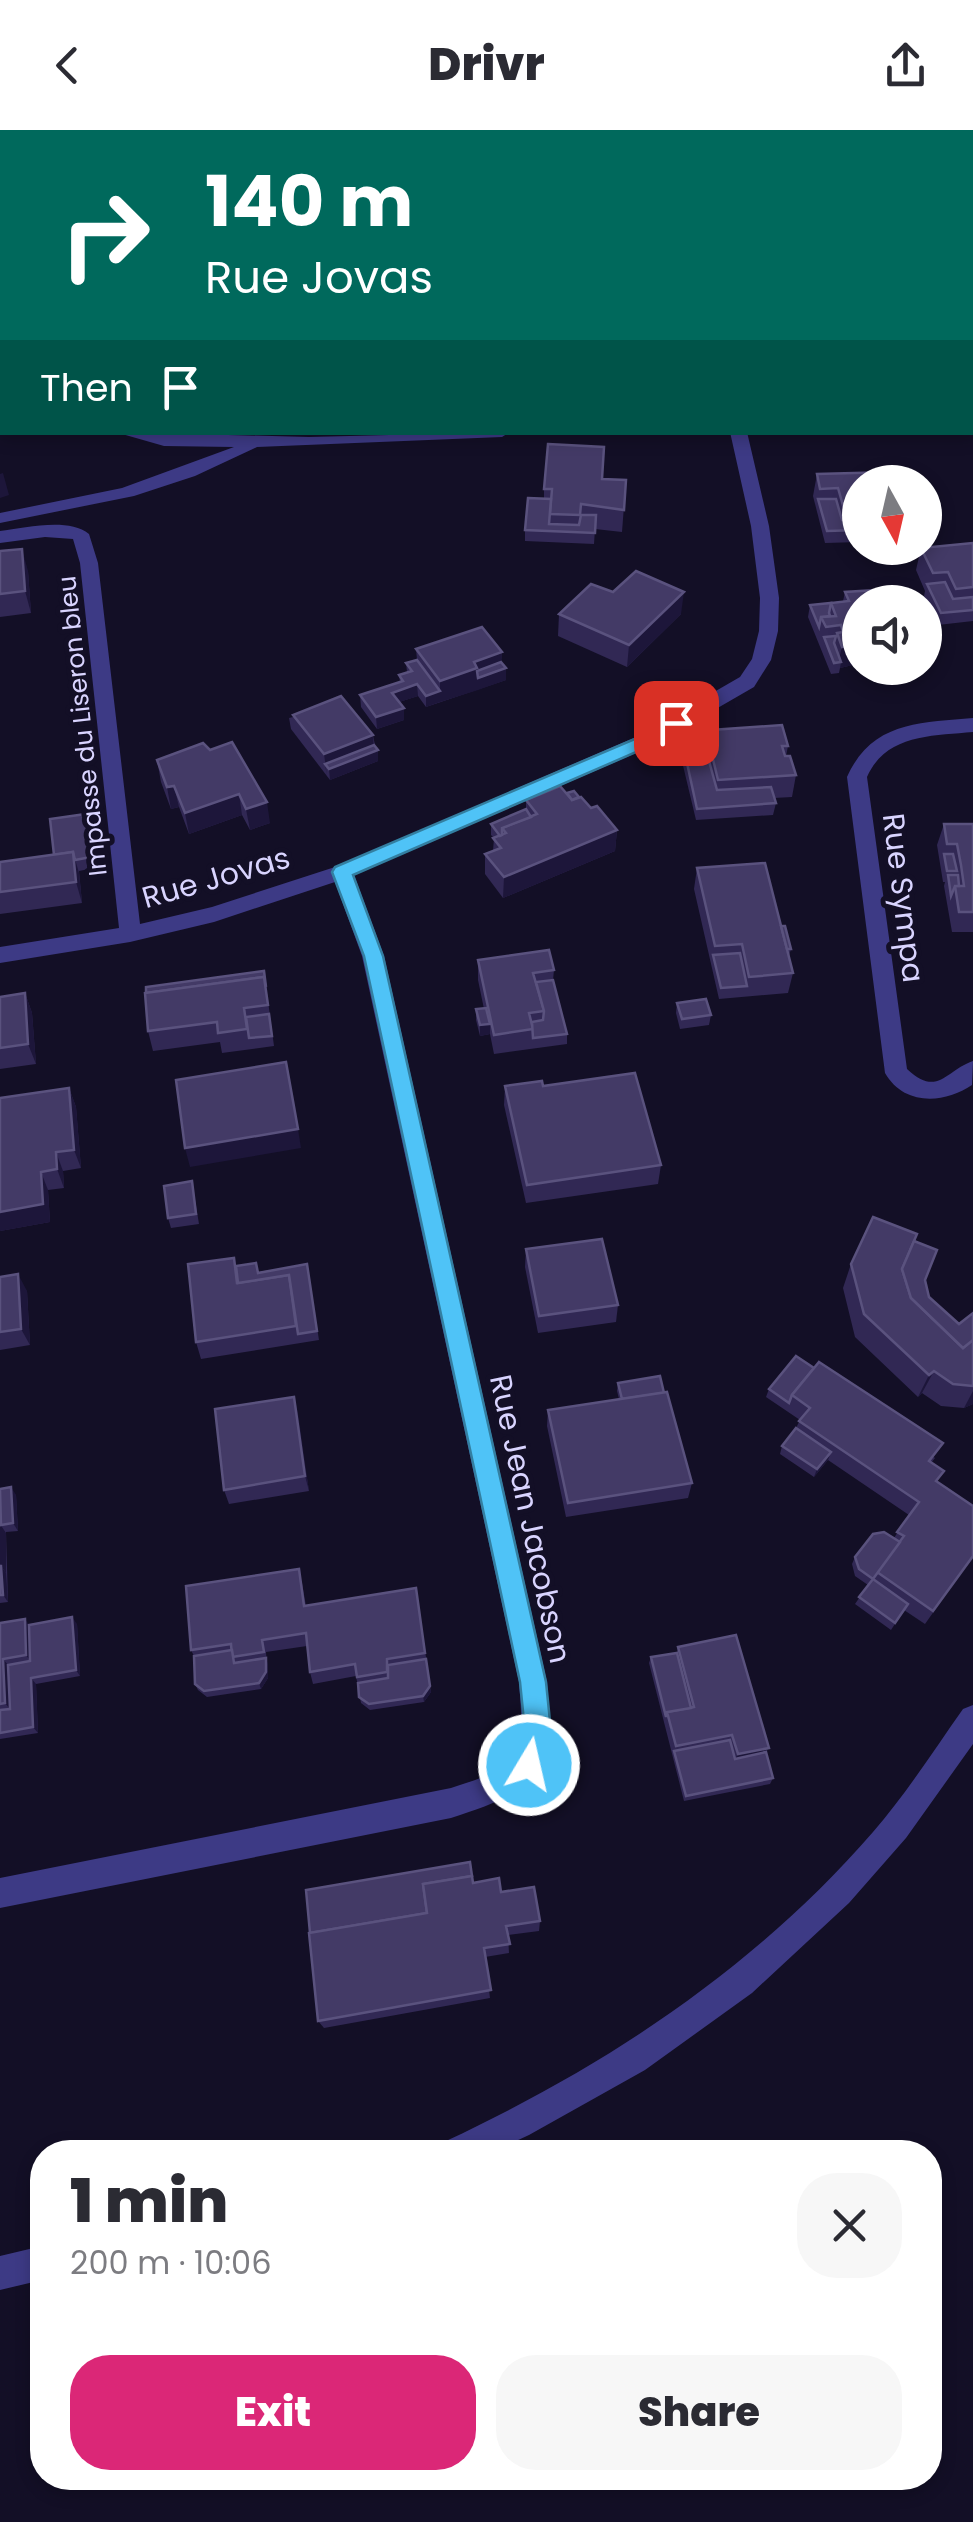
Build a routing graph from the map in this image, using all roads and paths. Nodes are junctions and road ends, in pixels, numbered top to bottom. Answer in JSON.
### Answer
{"nodes":[{"id":1,"x":137,"y":435,"type":"edge"},
{"id":2,"x":421,"y":435,"type":"edge"},
{"id":3,"x":739,"y":435,"type":"edge"},
{"id":4,"x":258,"y":441,"type":"junction"},
{"id":5,"x":0,"y":518,"type":"edge"},
{"id":6,"x":0,"y":538,"type":"edge"},
{"id":7,"x":973,"y":725,"type":"edge"},
{"id":8,"x":342,"y":872,"type":"junction"},
{"id":9,"x":130,"y":934,"type":"junction"},
{"id":10,"x":0,"y":955,"type":"edge"},
{"id":11,"x":973,"y":1070,"type":"edge"},
{"id":12,"x":973,"y":1719,"type":"edge"},
{"id":13,"x":0,"y":1893,"type":"edge"},
{"id":14,"x":485,"y":2140,"type":"edge"},
{"id":15,"x":30,"y":2266,"type":"edge"},
{"id":16,"x":0,"y":2273,"type":"edge"}],
"edges":[{"from":1,"to":4,"type":"street"},
{"from":2,"to":4,"type":"street"},
{"from":3,"to":8,"type":"street","name":"Rue Jovas"},
{"from":4,"to":5,"type":"street"},
{"from":6,"to":9,"type":"street","name":"Impasse du Liseron bleu"},
{"from":7,"to":11,"type":"street","name":"Rue Sympa"},
{"from":8,"to":9,"type":"street","name":"Rue Jovas"},
{"from":8,"to":13,"type":"street","name":"Rue Jean Jacobson"},
{"from":9,"to":10,"type":"street","name":"Rue Jovas"},
{"from":12,"to":14,"type":"street"},
{"from":15,"to":16,"type":"street"}]}
